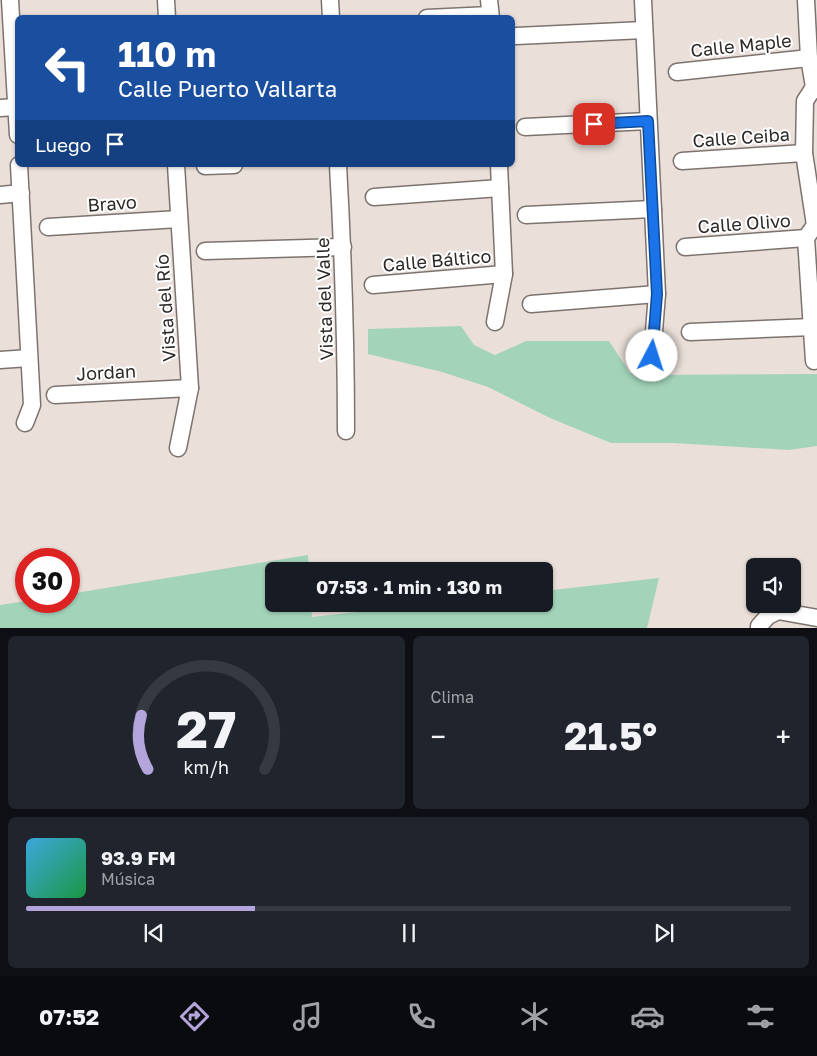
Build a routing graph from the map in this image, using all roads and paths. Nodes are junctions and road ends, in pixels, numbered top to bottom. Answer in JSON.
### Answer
{"nodes":[{"id":1,"x":10,"y":0,"type":"edge"},
{"id":2,"x":166,"y":0,"type":"edge"},
{"id":3,"x":330,"y":0,"type":"edge"},
{"id":4,"x":643,"y":0,"type":"edge"},
{"id":5,"x":806,"y":0,"type":"edge"},
{"id":6,"x":490,"y":11,"type":"edge"},
{"id":7,"x":167,"y":15,"type":"edge"},
{"id":8,"x":331,"y":15,"type":"edge"},
{"id":9,"x":454,"y":15,"type":"edge"},
{"id":10,"x":6,"y":19,"type":"edge"},
{"id":11,"x":644,"y":30,"type":"junction"},
{"id":12,"x":516,"y":36,"type":"dead end"},
{"id":13,"x":809,"y":58,"type":"junction"},
{"id":14,"x":677,"y":72,"type":"dead end"},
{"id":15,"x":816,"y":88,"type":"edge"},
{"id":16,"x":8,"y":107,"type":"edge"},
{"id":17,"x":648,"y":121,"type":"junction"},
{"id":18,"x":525,"y":126,"type":"dead end"},
{"id":19,"x":15,"y":127,"type":"edge"},
{"id":20,"x":804,"y":153,"type":"junction"},
{"id":21,"x":682,"y":161,"type":"dead end"},
{"id":22,"x":19,"y":167,"type":"edge"},
{"id":23,"x":176,"y":167,"type":"edge"},
{"id":24,"x":338,"y":167,"type":"edge"},
{"id":25,"x":499,"y":167,"type":"edge"},
{"id":26,"x":500,"y":188,"type":"junction"},
{"id":27,"x":21,"y":193,"type":"junction"},
{"id":28,"x":0,"y":195,"type":"edge"},
{"id":29,"x":374,"y":197,"type":"dead end"},
{"id":30,"x":653,"y":209,"type":"junction"},
{"id":31,"x":526,"y":215,"type":"dead end"},
{"id":32,"x":179,"y":218,"type":"junction"},
{"id":33,"x":48,"y":227,"type":"dead end"},
{"id":34,"x":813,"y":230,"type":"edge"},
{"id":35,"x":343,"y":247,"type":"junction"},
{"id":36,"x":685,"y":248,"type":"dead end"},
{"id":37,"x":205,"y":251,"type":"dead end"},
{"id":38,"x":504,"y":274,"type":"junction"},
{"id":39,"x":373,"y":286,"type":"dead end"},
{"id":40,"x":657,"y":294,"type":"junction"},
{"id":41,"x":531,"y":304,"type":"dead end"},
{"id":42,"x":495,"y":322,"type":"dead end"},
{"id":43,"x":813,"y":327,"type":"junction"},
{"id":44,"x":690,"y":332,"type":"dead end"},
{"id":45,"x":652,"y":356,"type":"dead end"},
{"id":46,"x":30,"y":358,"type":"junction"},
{"id":47,"x":0,"y":360,"type":"edge"},
{"id":48,"x":814,"y":361,"type":"dead end"},
{"id":49,"x":190,"y":388,"type":"junction"},
{"id":50,"x":55,"y":395,"type":"dead end"},
{"id":51,"x":25,"y":423,"type":"dead end"},
{"id":52,"x":346,"y":431,"type":"dead end"},
{"id":53,"x":178,"y":448,"type":"dead end"},
{"id":54,"x":817,"y":618,"type":"edge"},
{"id":55,"x":759,"y":628,"type":"edge"}],
"edges":[{"from":1,"to":10,"type":"street"},
{"from":2,"to":7,"type":"street"},
{"from":3,"to":8,"type":"street"},
{"from":4,"to":11,"type":"street"},
{"from":5,"to":13,"type":"street"},
{"from":6,"to":9,"type":"street"},
{"from":10,"to":16,"type":"street"},
{"from":11,"to":12,"type":"street"},
{"from":11,"to":17,"type":"street"},
{"from":13,"to":14,"type":"street","name":"Calle Maple"},
{"from":13,"to":15,"type":"street"},
{"from":15,"to":20,"type":"street"},
{"from":16,"to":19,"type":"street"},
{"from":17,"to":18,"type":"street"},
{"from":17,"to":30,"type":"street"},
{"from":20,"to":21,"type":"street","name":"Calle Ceiba"},
{"from":20,"to":34,"type":"street"},
{"from":22,"to":27,"type":"street"},
{"from":23,"to":32,"type":"street","name":"Vista del Río"},
{"from":24,"to":35,"type":"street","name":"Vista del Valle"},
{"from":25,"to":26,"type":"street"},
{"from":26,"to":29,"type":"street"},
{"from":26,"to":38,"type":"street"},
{"from":27,"to":28,"type":"street"},
{"from":27,"to":46,"type":"street"},
{"from":30,"to":31,"type":"street"},
{"from":30,"to":40,"type":"street"},
{"from":32,"to":33,"type":"street","name":"Bravo"},
{"from":32,"to":49,"type":"street","name":"Vista del Río"},
{"from":34,"to":36,"type":"street","name":"Calle Olivo"},
{"from":34,"to":43,"type":"street"},
{"from":35,"to":37,"type":"street"},
{"from":35,"to":52,"type":"street","name":"Vista del Valle"},
{"from":38,"to":39,"type":"street","name":"Calle Báltico"},
{"from":38,"to":42,"type":"street"},
{"from":40,"to":41,"type":"street"},
{"from":40,"to":45,"type":"street"},
{"from":43,"to":44,"type":"street"},
{"from":43,"to":48,"type":"street"},
{"from":46,"to":47,"type":"street"},
{"from":46,"to":51,"type":"street"},
{"from":49,"to":50,"type":"street","name":"Jordan"},
{"from":49,"to":53,"type":"street","name":"Vista del Río"},
{"from":54,"to":55,"type":"street"}]}
